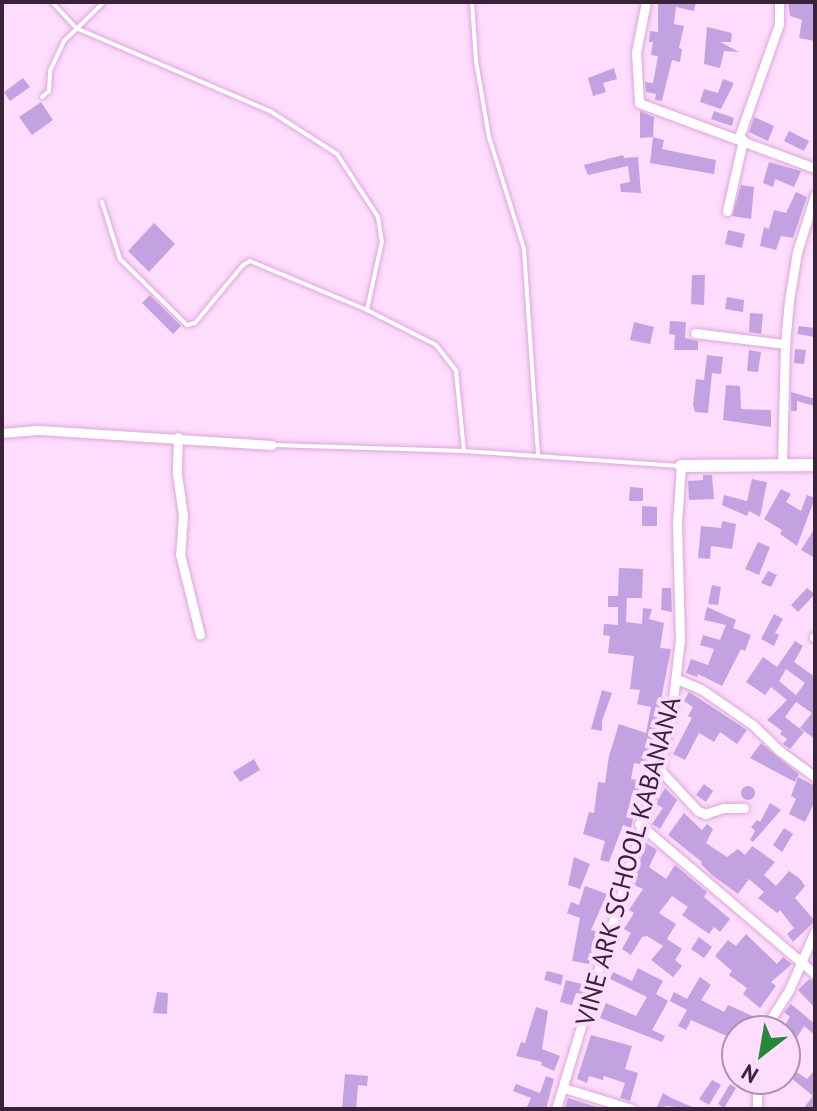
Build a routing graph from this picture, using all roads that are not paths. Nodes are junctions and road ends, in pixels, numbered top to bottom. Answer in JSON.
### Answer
{"nodes":[{"id":1,"x":52,"y":2,"type":"edge"},
{"id":2,"x":104,"y":2,"type":"edge"},
{"id":3,"x":472,"y":2,"type":"edge"},
{"id":4,"x":646,"y":2,"type":"edge"},
{"id":5,"x":779,"y":2,"type":"edge"},
{"id":6,"x":76,"y":28,"type":"junction"},
{"id":7,"x":42,"y":97,"type":"dead end"},
{"id":8,"x":741,"y":139,"type":"junction"},
{"id":9,"x":815,"y":168,"type":"edge"},
{"id":10,"x":815,"y":195,"type":"edge"},
{"id":11,"x":102,"y":202,"type":"dead end"},
{"id":12,"x":727,"y":211,"type":"dead end"},
{"id":13,"x":367,"y":310,"type":"junction"},
{"id":14,"x":695,"y":333,"type":"dead end"},
{"id":15,"x":785,"y":344,"type":"junction"},
{"id":16,"x":2,"y":433,"type":"edge"},
{"id":17,"x":178,"y":437,"type":"junction"},
{"id":18,"x":272,"y":445,"type":"joint"},
{"id":19,"x":464,"y":451,"type":"junction"},
{"id":20,"x":538,"y":456,"type":"junction"},
{"id":21,"x":815,"y":465,"type":"edge"},
{"id":22,"x":681,"y":466,"type":"junction"},
{"id":23,"x":782,"y":466,"type":"junction"},
{"id":24,"x":200,"y":635,"type":"dead end"},
{"id":25,"x":677,"y":679,"type":"junction"},
{"id":26,"x":659,"y":769,"type":"junction"},
{"id":27,"x":815,"y":777,"type":"edge"},
{"id":28,"x":744,"y":808,"type":"dead end"},
{"id":29,"x":639,"y":824,"type":"junction"},
{"id":30,"x":815,"y":931,"type":"edge"},
{"id":31,"x":802,"y":961,"type":"junction"},
{"id":32,"x":815,"y":974,"type":"edge"},
{"id":33,"x":772,"y":1015,"type":"edge"},
{"id":34,"x":564,"y":1088,"type":"junction"},
{"id":35,"x":556,"y":1109,"type":"edge"},
{"id":36,"x":632,"y":1109,"type":"edge"}],
"edges":[{"from":1,"to":6,"type":"lane"},
{"from":2,"to":6,"type":"lane"},
{"from":3,"to":20,"type":"lane"},
{"from":4,"to":8,"type":"street"},
{"from":5,"to":8,"type":"street"},
{"from":6,"to":7,"type":"lane"},
{"from":6,"to":13,"type":"lane"},
{"from":8,"to":9,"type":"street"},
{"from":8,"to":12,"type":"street"},
{"from":10,"to":15,"type":"street"},
{"from":11,"to":13,"type":"lane"},
{"from":13,"to":19,"type":"lane"},
{"from":14,"to":15,"type":"street"},
{"from":15,"to":23,"type":"street"},
{"from":16,"to":17,"type":"street"},
{"from":17,"to":18,"type":"street"},
{"from":17,"to":24,"type":"street"},
{"from":18,"to":19,"type":"lane"},
{"from":19,"to":20,"type":"lane"},
{"from":20,"to":22,"type":"lane"},
{"from":21,"to":23,"type":"street"},
{"from":22,"to":23,"type":"street"},
{"from":22,"to":25,"type":"street","name":"VINE ARK SCHOOL KABANANA"},
{"from":25,"to":26,"type":"street","name":"VINE ARK SCHOOL KABANANA"},
{"from":25,"to":27,"type":"street"},
{"from":26,"to":28,"type":"street"},
{"from":26,"to":29,"type":"street","name":"VINE ARK SCHOOL KABANANA"},
{"from":29,"to":31,"type":"street"},
{"from":29,"to":34,"type":"street","name":"VINE ARK SCHOOL KABANANA"},
{"from":30,"to":31,"type":"street"},
{"from":31,"to":32,"type":"street"},
{"from":31,"to":33,"type":"street"},
{"from":34,"to":35,"type":"street","name":"VINE ARK SCHOOL KABANANA"},
{"from":34,"to":36,"type":"street"}]}
